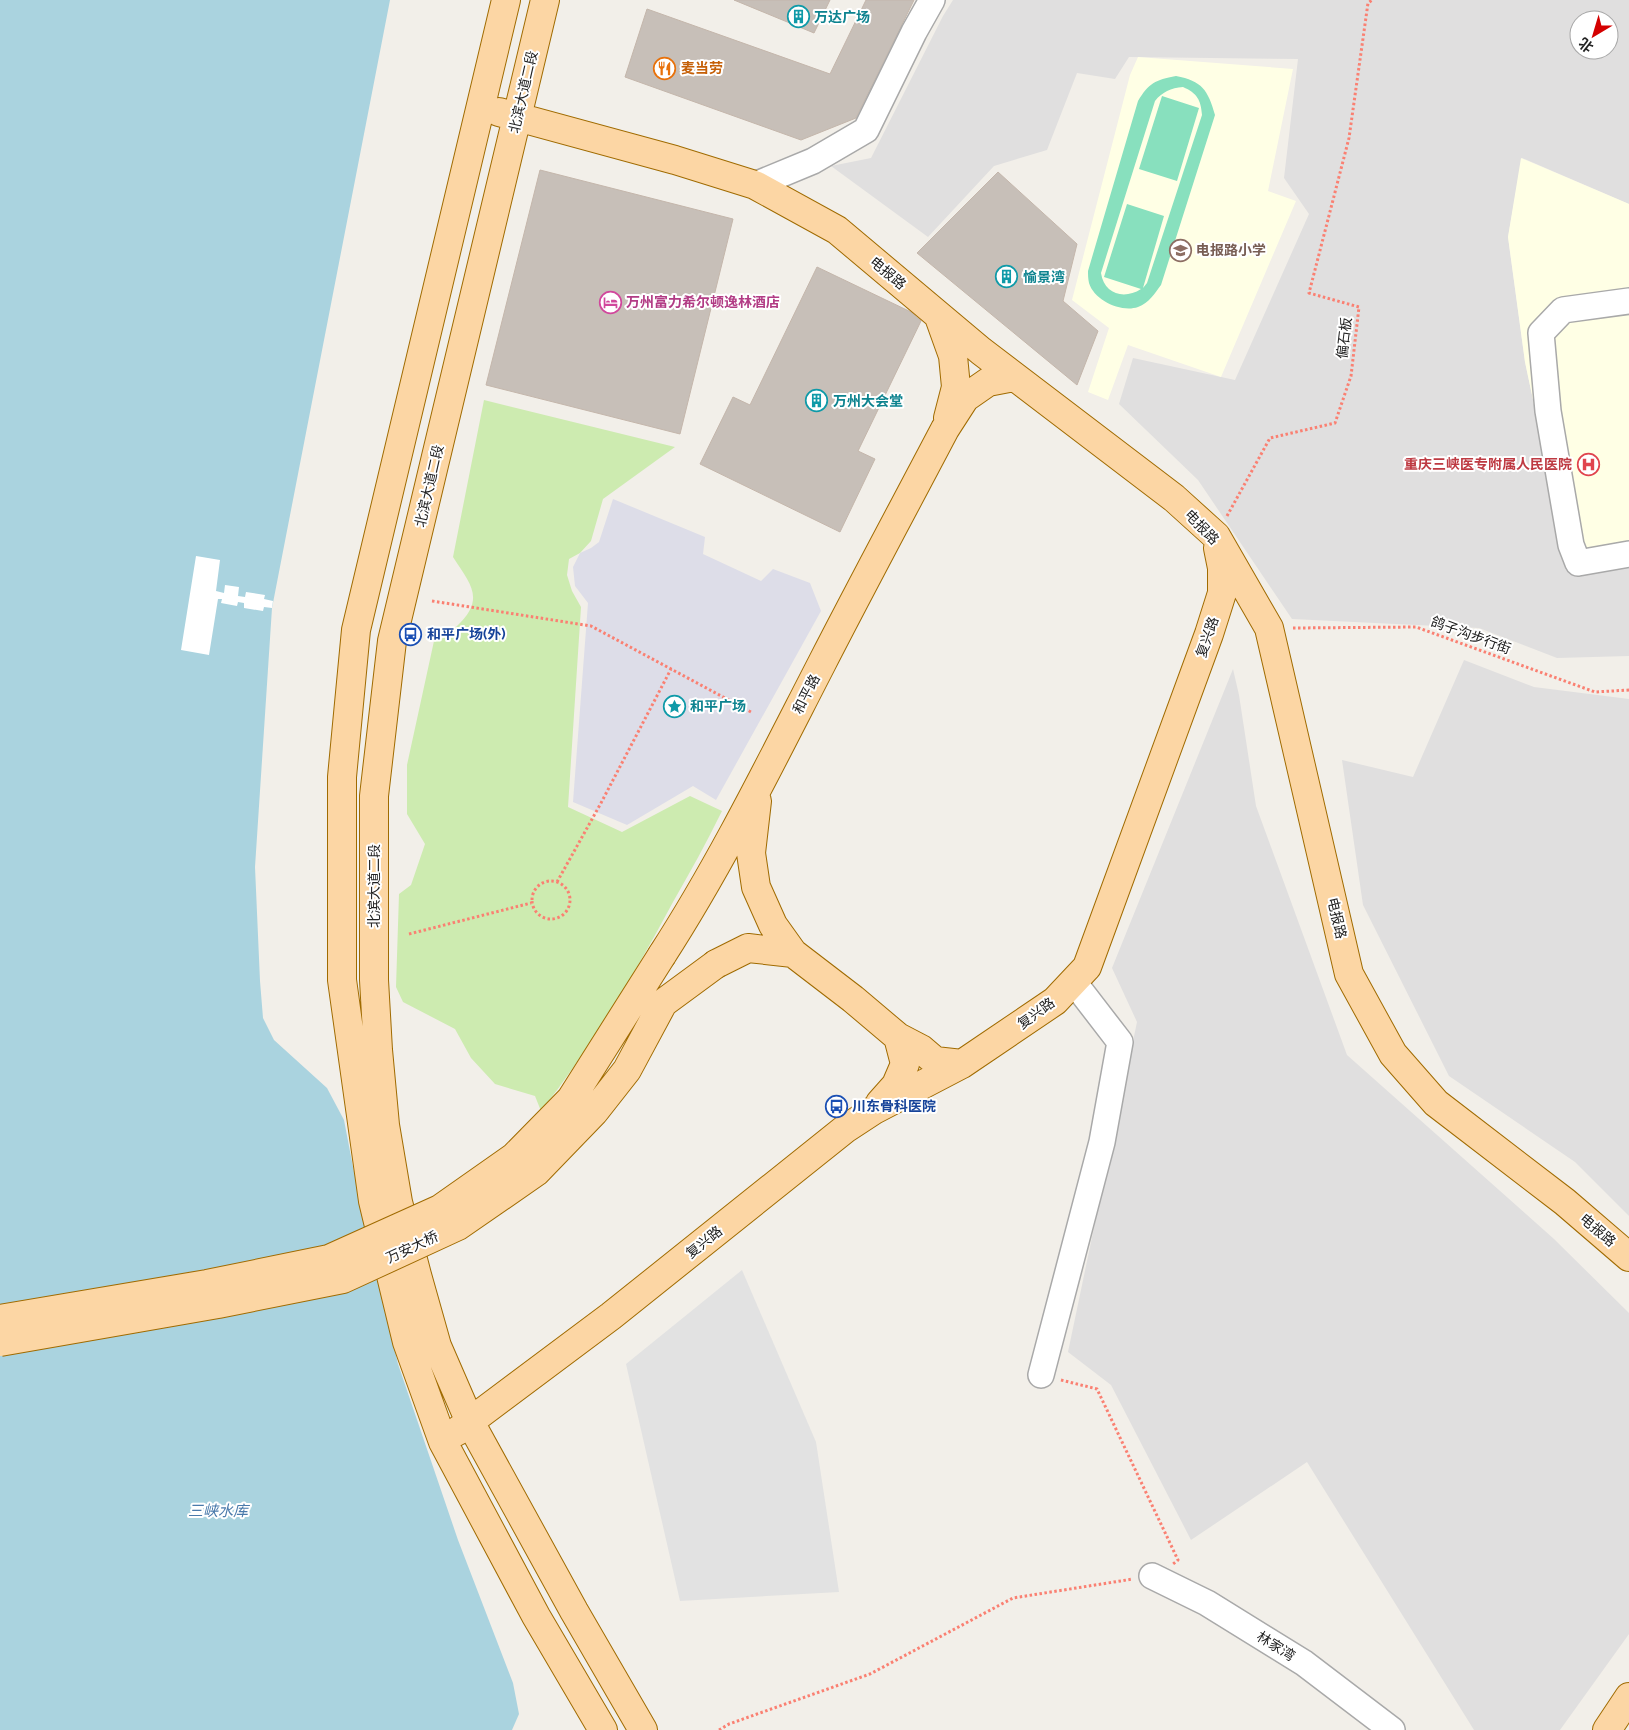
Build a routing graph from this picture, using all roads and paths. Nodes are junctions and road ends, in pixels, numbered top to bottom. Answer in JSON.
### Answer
{"nodes":[{"id":1,"x":506,"y":0,"type":"edge"},
{"id":2,"x":545,"y":0,"type":"edge"},
{"id":3,"x":932,"y":0,"type":"edge"},
{"id":4,"x":1372,"y":0,"type":"edge"},
{"id":5,"x":480,"y":107,"type":"junction"},
{"id":6,"x":517,"y":117,"type":"junction"},
{"id":7,"x":756,"y":185,"type":"junction"},
{"id":8,"x":1629,"y":301,"type":"edge"},
{"id":9,"x":938,"y":315,"type":"junction"},
{"id":10,"x":1014,"y":377,"type":"junction"},
{"id":11,"x":945,"y":429,"type":"junction"},
{"id":12,"x":1216,"y":536,"type":"junction"},
{"id":13,"x":1629,"y":554,"type":"edge"},
{"id":14,"x":432,"y":601,"type":"dead end"},
{"id":15,"x":1267,"y":625,"type":"junction"},
{"id":16,"x":1209,"y":634,"type":"junction"},
{"id":17,"x":671,"y":669,"type":"junction"},
{"id":18,"x":1629,"y":690,"type":"edge"},
{"id":19,"x":751,"y":712,"type":"dead end"},
{"id":20,"x":759,"y":787,"type":"junction"},
{"id":21,"x":557,"y":882,"type":"junction"},
{"id":22,"x":531,"y":903,"type":"junction"},
{"id":23,"x":409,"y":934,"type":"dead end"},
{"id":24,"x":793,"y":953,"type":"junction"},
{"id":25,"x":662,"y":955,"type":"joint"},
{"id":26,"x":1074,"y":981,"type":"junction"},
{"id":27,"x":898,"y":1037,"type":"junction"},
{"id":28,"x":962,"y":1064,"type":"junction"},
{"id":29,"x":874,"y":1110,"type":"junction"},
{"id":30,"x":1629,"y":1257,"type":"edge"},
{"id":31,"x":0,"y":1319,"type":"edge"},
{"id":32,"x":0,"y":1342,"type":"edge"},
{"id":33,"x":1041,"y":1375,"type":"joint"},
{"id":34,"x":470,"y":1422,"type":"junction"},
{"id":35,"x":443,"y":1442,"type":"junction"},
{"id":36,"x":1152,"y":1576,"type":"junction"},
{"id":37,"x":1629,"y":1698,"type":"edge"},
{"id":38,"x":603,"y":1730,"type":"edge"},
{"id":39,"x":643,"y":1730,"type":"edge"},
{"id":40,"x":719,"y":1730,"type":"edge"},
{"id":41,"x":1392,"y":1730,"type":"edge"},
{"id":42,"x":1607,"y":1730,"type":"edge"}],
"edges":[{"from":1,"to":5,"type":"main road"},
{"from":2,"to":6,"type":"main road","name":"北滨大道二段"},
{"from":3,"to":7,"type":"street"},
{"from":4,"to":12,"type":"path","name":"偏石板"},
{"from":5,"to":6,"type":"main road","name":"电报路"},
{"from":5,"to":35,"type":"main road","bridge":true},
{"from":6,"to":7,"type":"main road","name":"电报路"},
{"from":6,"to":34,"type":"main road","name":"北滨大道二段","bridge":true},
{"from":7,"to":9,"type":"main road","name":"电报路"},
{"from":8,"to":13,"type":"street"},
{"from":9,"to":10,"type":"main road","name":"电报路"},
{"from":9,"to":11,"type":"main road","name":"和平路"},
{"from":10,"to":11,"type":"main road","name":"和平路"},
{"from":10,"to":12,"type":"main road","name":"电报路"},
{"from":11,"to":20,"type":"main road","name":"和平路"},
{"from":12,"to":15,"type":"main road","name":"电报路"},
{"from":12,"to":16,"type":"main road","name":"复兴路"},
{"from":14,"to":17,"type":"path"},
{"from":15,"to":16,"type":"main road"},
{"from":15,"to":18,"type":"path","name":"鸽子沟步行街"},
{"from":15,"to":30,"type":"main road","name":"电报路"},
{"from":16,"to":26,"type":"main road","name":"复兴路"},
{"from":17,"to":19,"type":"path"},
{"from":17,"to":21,"type":"path"},
{"from":20,"to":24,"type":"main road"},
{"from":20,"to":25,"type":"main road","name":"和平路"},
{"from":21,"to":22,"type":"path"},
{"from":21,"to":22,"type":"path"},
{"from":22,"to":23,"type":"path"},
{"from":24,"to":27,"type":"main road"},
{"from":24,"to":32,"type":"main road","name":"万安大桥","bridge":true},
{"from":25,"to":31,"type":"main road","name":"万安大桥","bridge":true},
{"from":26,"to":28,"type":"main road","name":"复兴路"},
{"from":26,"to":33,"type":"street"},
{"from":27,"to":28,"type":"main road"},
{"from":27,"to":29,"type":"main road"},
{"from":28,"to":29,"type":"main road","name":"复兴路"},
{"from":29,"to":34,"type":"main road","name":"复兴路"},
{"from":33,"to":36,"type":"path"},
{"from":34,"to":35,"type":"main road","name":"复兴路"},
{"from":34,"to":39,"type":"main road","name":"北滨大道二段"},
{"from":35,"to":38,"type":"main road"},
{"from":36,"to":40,"type":"path"},
{"from":36,"to":41,"type":"street","name":"林家湾"},
{"from":37,"to":42,"type":"main road"}]}
